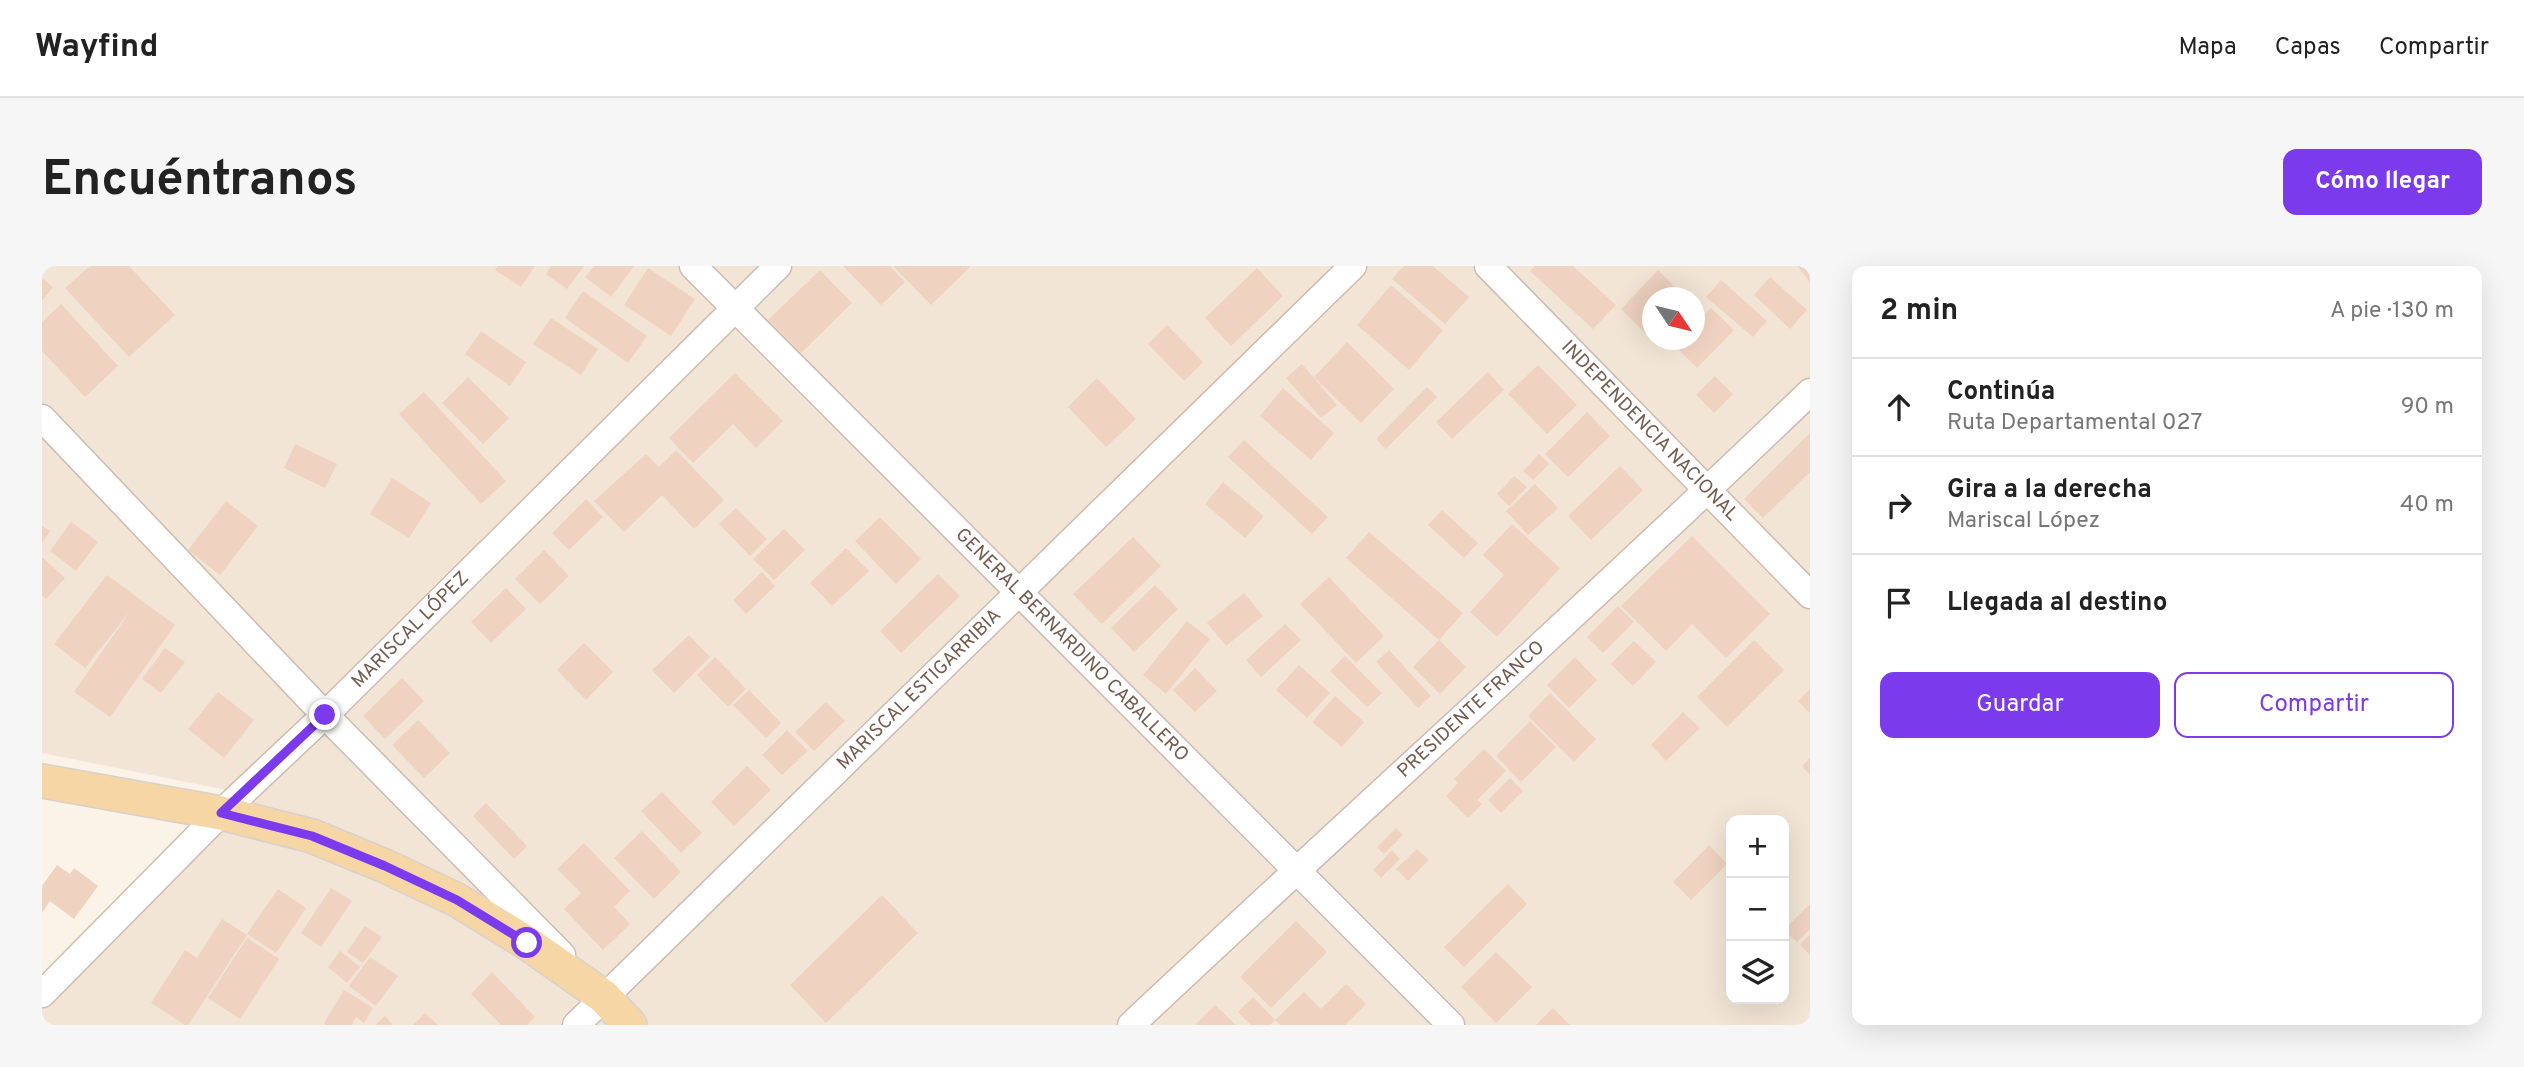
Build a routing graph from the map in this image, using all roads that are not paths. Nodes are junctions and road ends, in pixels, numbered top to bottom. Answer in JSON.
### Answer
{"nodes":[{"id":1,"x":693,"y":266,"type":"edge"},
{"id":2,"x":778,"y":266,"type":"edge"},
{"id":3,"x":1353,"y":266,"type":"edge"},
{"id":4,"x":1488,"y":266,"type":"edge"},
{"id":5,"x":734,"y":308,"type":"junction"},
{"id":6,"x":1810,"y":391,"type":"edge"},
{"id":7,"x":42,"y":418,"type":"edge"},
{"id":8,"x":1708,"y":490,"type":"junction"},
{"id":9,"x":1020,"y":593,"type":"junction"},
{"id":10,"x":1810,"y":595,"type":"edge"},
{"id":11,"x":325,"y":715,"type":"junction"},
{"id":12,"x":42,"y":781,"type":"edge"},
{"id":13,"x":221,"y":813,"type":"junction"},
{"id":14,"x":1296,"y":869,"type":"junction"},
{"id":15,"x":42,"y":994,"type":"edge"},
{"id":16,"x":604,"y":997,"type":"junction"},
{"id":17,"x":576,"y":1025,"type":"edge"},
{"id":18,"x":630,"y":1025,"type":"edge"},
{"id":19,"x":1131,"y":1025,"type":"edge"},
{"id":20,"x":1451,"y":1025,"type":"edge"}],
"edges":[{"from":1,"to":5,"type":"street","name":"GENERAL BERNARDINO CABALLERO"},
{"from":2,"to":5,"type":"street","name":"MARISCAL LÓPEZ"},
{"from":3,"to":9,"type":"street","name":"MARISCAL ESTIGARRIBIA"},
{"from":4,"to":8,"type":"street","name":"INDEPENDENCIA NACIONAL"},
{"from":5,"to":9,"type":"street","name":"GENERAL BERNARDINO CABALLERO"},
{"from":5,"to":11,"type":"street","name":"MARISCAL LÓPEZ"},
{"from":6,"to":8,"type":"street","name":"PRESIDENTE FRANCO"},
{"from":7,"to":11,"type":"street"},
{"from":8,"to":10,"type":"street","name":"INDEPENDENCIA NACIONAL"},
{"from":8,"to":14,"type":"street","name":"PRESIDENTE FRANCO"},
{"from":9,"to":14,"type":"street","name":"GENERAL BERNARDINO CABALLERO"},
{"from":9,"to":16,"type":"street","name":"MARISCAL ESTIGARRIBIA"},
{"from":11,"to":13,"type":"street","name":"MARISCAL LÓPEZ"},
{"from":11,"to":16,"type":"street"},
{"from":12,"to":13,"type":"main road"},
{"from":13,"to":15,"type":"street","name":"MARISCAL LÓPEZ"},
{"from":13,"to":16,"type":"main road"},
{"from":14,"to":19,"type":"street","name":"PRESIDENTE FRANCO"},
{"from":14,"to":20,"type":"street","name":"GENERAL BERNARDINO CABALLERO"},
{"from":16,"to":17,"type":"street","name":"MARISCAL ESTIGARRIBIA"},
{"from":16,"to":18,"type":"main road"}]}
